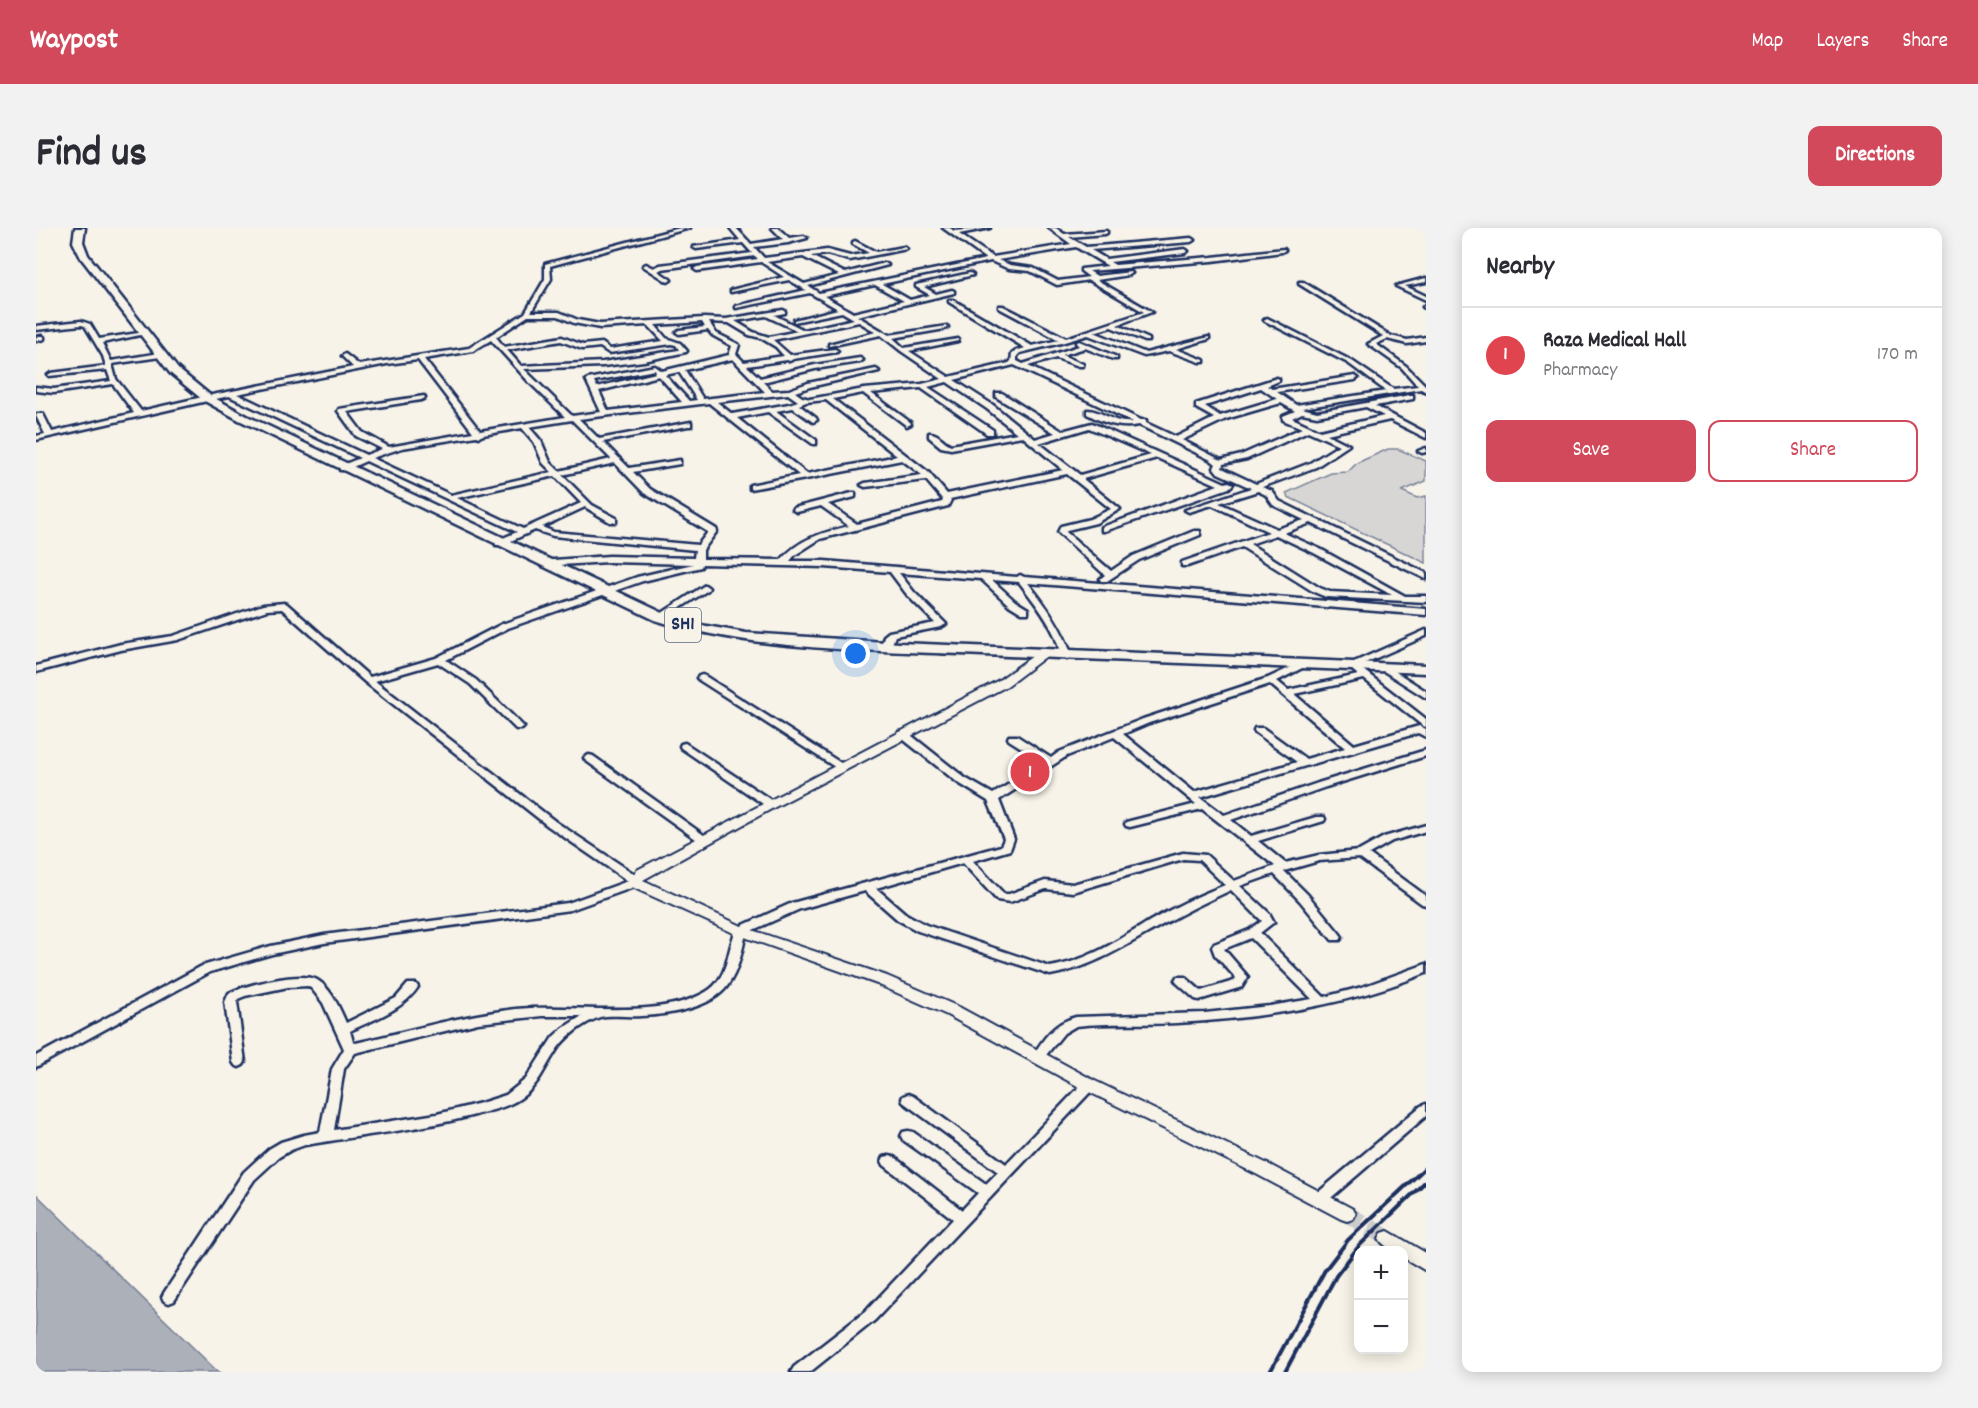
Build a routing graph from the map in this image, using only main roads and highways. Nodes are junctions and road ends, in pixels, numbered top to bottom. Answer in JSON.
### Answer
{"nodes":[{"id":1,"x":80,"y":228,"type":"edge"},
{"id":2,"x":1426,"y":669,"type":"edge"}],
"edges":[{"from":1,"to":2,"type":"main road","number":"SH1"}]}
